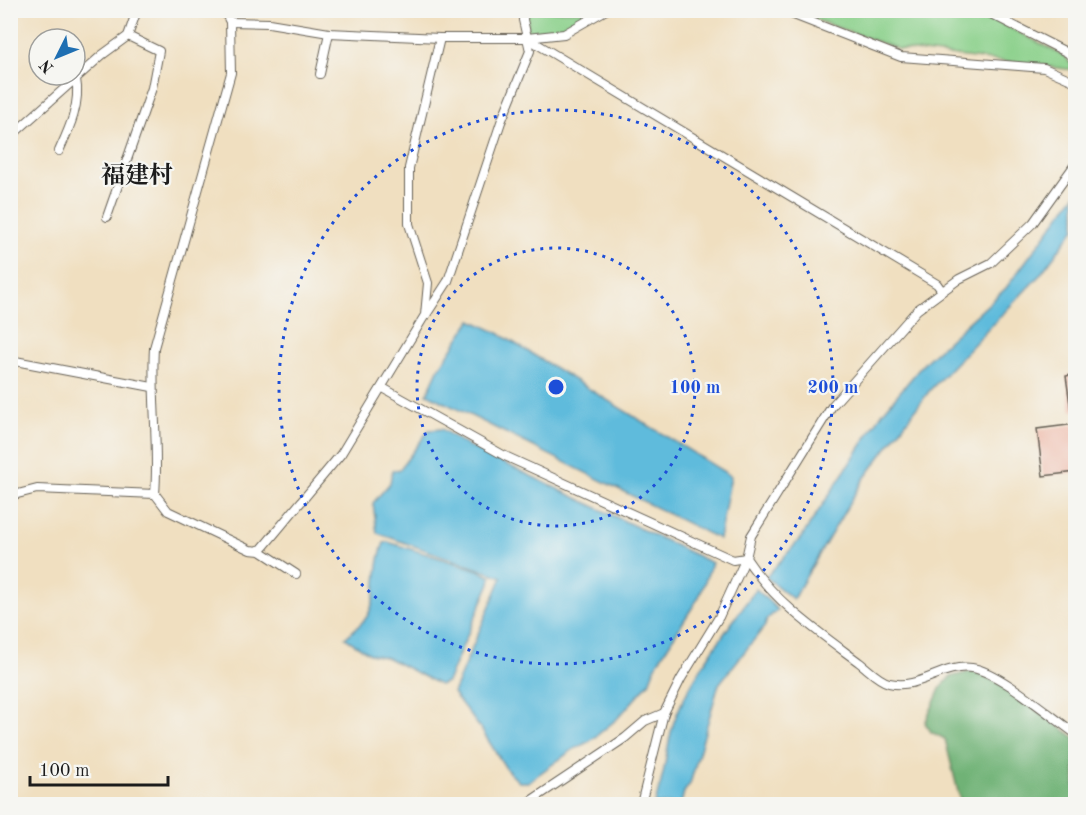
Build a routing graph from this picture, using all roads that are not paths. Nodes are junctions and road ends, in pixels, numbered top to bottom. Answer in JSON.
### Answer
{"nodes":[{"id":1,"x":137,"y":10,"type":"edge"},
{"id":2,"x":224,"y":10,"type":"edge"},
{"id":3,"x":524,"y":10,"type":"edge"},
{"id":4,"x":606,"y":10,"type":"edge"},
{"id":5,"x":781,"y":10,"type":"edge"},
{"id":6,"x":983,"y":10,"type":"edge"},
{"id":7,"x":230,"y":22,"type":"junction"},
{"id":8,"x":329,"y":33,"type":"junction"},
{"id":9,"x":129,"y":36,"type":"junction"},
{"id":10,"x":440,"y":38,"type":"junction"},
{"id":11,"x":526,"y":38,"type":"junction"},
{"id":12,"x":1076,"y":62,"type":"edge"},
{"id":13,"x":87,"y":70,"type":"edge"},
{"id":14,"x":320,"y":74,"type":"dead end"},
{"id":15,"x":1076,"y":82,"type":"edge"},
{"id":16,"x":67,"y":87,"type":"edge"},
{"id":17,"x":78,"y":87,"type":"edge"},
{"id":18,"x":10,"y":137,"type":"edge"},
{"id":19,"x":59,"y":151,"type":"dead end"},
{"id":20,"x":1076,"y":163,"type":"edge"},
{"id":21,"x":106,"y":217,"type":"dead end"},
{"id":22,"x":942,"y":291,"type":"junction"},
{"id":23,"x":425,"y":315,"type":"junction"},
{"id":24,"x":10,"y":360,"type":"edge"},
{"id":25,"x":152,"y":387,"type":"junction"},
{"id":26,"x":383,"y":388,"type":"junction"},
{"id":27,"x":155,"y":494,"type":"junction"},
{"id":28,"x":10,"y":496,"type":"edge"},
{"id":29,"x":259,"y":550,"type":"junction"},
{"id":30,"x":746,"y":558,"type":"junction"},
{"id":31,"x":296,"y":574,"type":"dead end"},
{"id":32,"x":664,"y":713,"type":"junction"},
{"id":33,"x":1076,"y":734,"type":"edge"},
{"id":34,"x":526,"y":804,"type":"edge"},
{"id":35,"x":641,"y":804,"type":"edge"}],
"edges":[{"from":1,"to":9,"type":"street"},
{"from":2,"to":7,"type":"street"},
{"from":3,"to":11,"type":"street"},
{"from":4,"to":11,"type":"street"},
{"from":5,"to":15,"type":"street"},
{"from":6,"to":12,"type":"street"},
{"from":7,"to":8,"type":"street"},
{"from":7,"to":25,"type":"street"},
{"from":8,"to":10,"type":"street"},
{"from":8,"to":14,"type":"street"},
{"from":9,"to":13,"type":"street"},
{"from":9,"to":21,"type":"street"},
{"from":10,"to":11,"type":"street"},
{"from":10,"to":23,"type":"street"},
{"from":11,"to":22,"type":"street"},
{"from":11,"to":23,"type":"street"},
{"from":16,"to":18,"type":"street"},
{"from":17,"to":19,"type":"street"},
{"from":20,"to":22,"type":"street"},
{"from":22,"to":30,"type":"street"},
{"from":23,"to":26,"type":"street"},
{"from":24,"to":25,"type":"street"},
{"from":25,"to":27,"type":"street"},
{"from":26,"to":29,"type":"street"},
{"from":26,"to":30,"type":"street"},
{"from":27,"to":28,"type":"street"},
{"from":27,"to":29,"type":"street"},
{"from":29,"to":31,"type":"street"},
{"from":30,"to":32,"type":"street"},
{"from":30,"to":33,"type":"street"},
{"from":32,"to":34,"type":"street"},
{"from":32,"to":35,"type":"street"}]}
